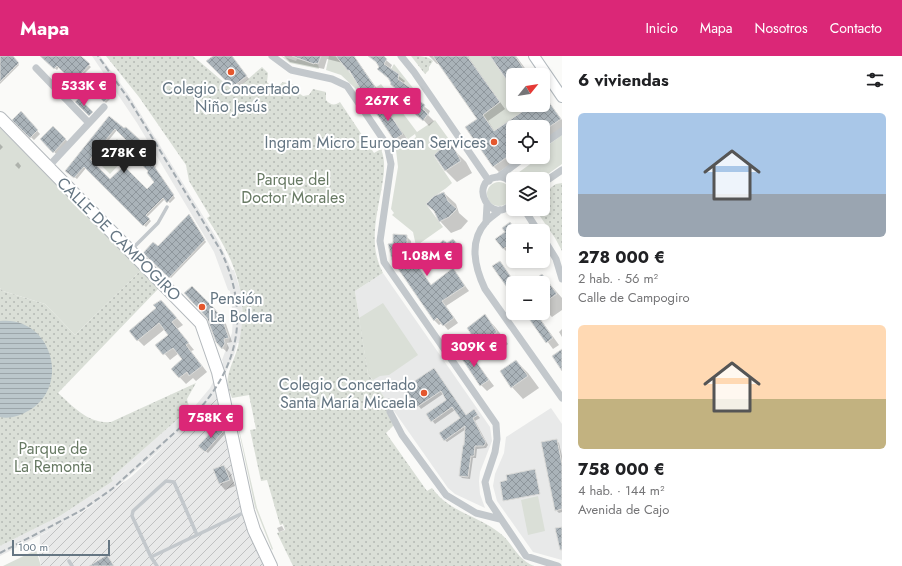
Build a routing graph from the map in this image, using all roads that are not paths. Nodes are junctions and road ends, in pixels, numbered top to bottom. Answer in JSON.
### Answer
{"nodes":[{"id":1,"x":272,"y":56,"type":"edge"},
{"id":2,"x":401,"y":56,"type":"edge"},
{"id":3,"x":534,"y":56,"type":"edge"},
{"id":4,"x":36,"y":68,"type":"dead end"},
{"id":5,"x":562,"y":96,"type":"edge"},
{"id":6,"x":104,"y":107,"type":"dead end"},
{"id":7,"x":0,"y":118,"type":"edge"},
{"id":8,"x":89,"y":123,"type":"junction"},
{"id":9,"x":562,"y":131,"type":"edge"},
{"id":10,"x":550,"y":139,"type":"edge"},
{"id":11,"x":516,"y":164,"type":"edge"},
{"id":12,"x":48,"y":167,"type":"junction"},
{"id":13,"x":562,"y":170,"type":"edge"},
{"id":14,"x":498,"y":177,"type":"junction"},
{"id":15,"x":550,"y":178,"type":"edge"},
{"id":16,"x":506,"y":179,"type":"edge"},
{"id":17,"x":489,"y":181,"type":"junction"},
{"id":18,"x":487,"y":205,"type":"junction"},
{"id":19,"x":167,"y":207,"type":"dead end"},
{"id":20,"x":506,"y":208,"type":"edge"},
{"id":21,"x":500,"y":210,"type":"junction"},
{"id":22,"x":486,"y":222,"type":"junction"},
{"id":23,"x":134,"y":248,"type":"junction"},
{"id":24,"x":550,"y":249,"type":"edge"},
{"id":25,"x":562,"y":279,"type":"edge"},
{"id":26,"x":562,"y":398,"type":"edge"},
{"id":27,"x":389,"y":402,"type":"dead end"},
{"id":28,"x":248,"y":511,"type":"junction"},
{"id":29,"x":500,"y":519,"type":"junction"},
{"id":30,"x":197,"y":535,"type":"junction"},
{"id":31,"x":151,"y":557,"type":"junction"},
{"id":32,"x":69,"y":561,"type":"dead end"},
{"id":33,"x":72,"y":566,"type":"edge"},
{"id":34,"x":157,"y":566,"type":"edge"},
{"id":35,"x":271,"y":566,"type":"edge"},
{"id":36,"x":558,"y":566,"type":"edge"}],
"edges":[{"from":1,"to":29,"type":"street"},
{"from":2,"to":17,"type":"street"},
{"from":3,"to":5,"type":"main road"},
{"from":4,"to":8,"type":"street"},
{"from":6,"to":8,"type":"street"},
{"from":7,"to":12,"type":"highway","name":"CALLE DE CAMPOGIRO"},
{"from":8,"to":12,"type":"street"},
{"from":9,"to":10,"type":"street"},
{"from":11,"to":14,"type":"street"},
{"from":12,"to":23,"type":"highway","name":"CALLE DE CAMPOGIRO"},
{"from":13,"to":15,"type":"street"},
{"from":14,"to":16,"type":"street"},
{"from":14,"to":17,"type":"street"},
{"from":17,"to":18,"type":"street"},
{"from":18,"to":21,"type":"street"},
{"from":18,"to":22,"type":"street"},
{"from":19,"to":23,"type":"lane"},
{"from":20,"to":21,"type":"street"},
{"from":21,"to":22,"type":"street"},
{"from":22,"to":26,"type":"street"},
{"from":23,"to":28,"type":"highway","name":"CALLE DE CAMPOGIRO"},
{"from":24,"to":25,"type":"street"},
{"from":27,"to":29,"type":"street"},
{"from":28,"to":30,"type":"lane"},
{"from":28,"to":35,"type":"highway","name":"CALLE DE CAMPOGIRO"},
{"from":29,"to":36,"type":"street"},
{"from":30,"to":31,"type":"lane"},
{"from":30,"to":31,"type":"lane"},
{"from":31,"to":34,"type":"lane"},
{"from":32,"to":33,"type":"lane"}]}
